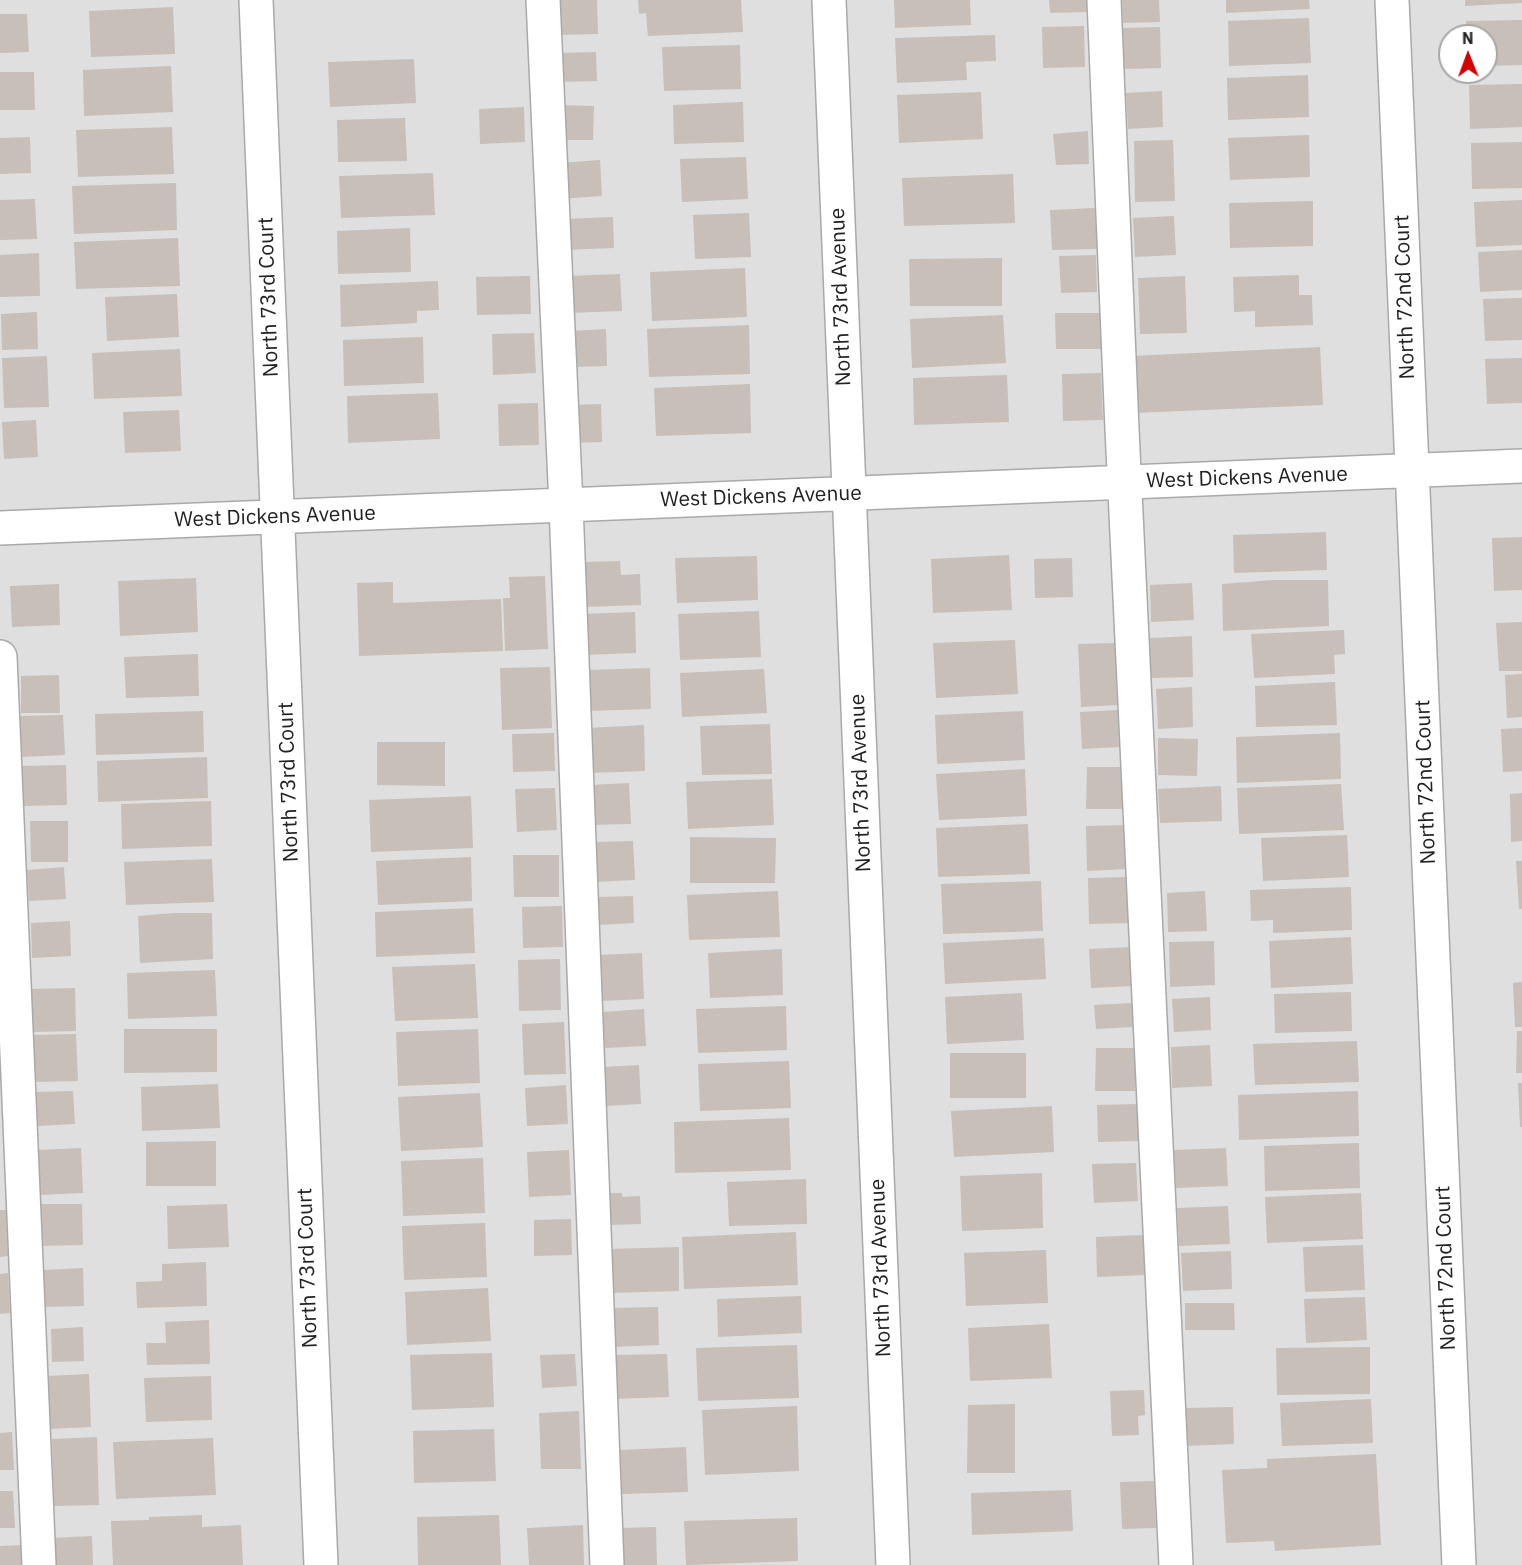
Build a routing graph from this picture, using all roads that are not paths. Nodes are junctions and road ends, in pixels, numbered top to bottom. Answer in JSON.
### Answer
{"nodes":[{"id":1,"x":256,"y":0,"type":"edge"},
{"id":2,"x":543,"y":0,"type":"edge"},
{"id":3,"x":829,"y":0,"type":"edge"},
{"id":4,"x":1104,"y":0,"type":"edge"},
{"id":5,"x":1392,"y":0,"type":"edge"},
{"id":6,"x":1522,"y":466,"type":"edge"},
{"id":7,"x":1413,"y":471,"type":"junction"},
{"id":8,"x":1125,"y":483,"type":"junction"},
{"id":9,"x":849,"y":494,"type":"junction"},
{"id":10,"x":566,"y":505,"type":"junction"},
{"id":11,"x":278,"y":517,"type":"junction"},
{"id":12,"x":0,"y":528,"type":"edge"},
{"id":13,"x":0,"y":657,"type":"edge"},
{"id":14,"x":39,"y":1565,"type":"edge"},
{"id":15,"x":321,"y":1565,"type":"edge"},
{"id":16,"x":607,"y":1565,"type":"edge"},
{"id":17,"x":893,"y":1565,"type":"edge"},
{"id":18,"x":1176,"y":1565,"type":"edge"},
{"id":19,"x":1459,"y":1565,"type":"edge"}],
"edges":[{"from":1,"to":11,"type":"street","name":"North 73rd Court"},
{"from":2,"to":10,"type":"street"},
{"from":3,"to":9,"type":"street","name":"North 73rd Avenue"},
{"from":4,"to":8,"type":"street"},
{"from":5,"to":7,"type":"street","name":"North 72nd Court"},
{"from":6,"to":7,"type":"street","name":"West Dickens Avenue"},
{"from":7,"to":8,"type":"street","name":"West Dickens Avenue"},
{"from":7,"to":19,"type":"street","name":"North 72nd Court"},
{"from":8,"to":9,"type":"street","name":"West Dickens Avenue"},
{"from":8,"to":18,"type":"street"},
{"from":9,"to":10,"type":"street","name":"West Dickens Avenue"},
{"from":9,"to":17,"type":"street","name":"North 73rd Avenue"},
{"from":10,"to":11,"type":"street","name":"West Dickens Avenue"},
{"from":10,"to":16,"type":"street"},
{"from":11,"to":12,"type":"street","name":"West Dickens Avenue"},
{"from":11,"to":15,"type":"street","name":"North 73rd Court"},
{"from":13,"to":14,"type":"street"}]}
